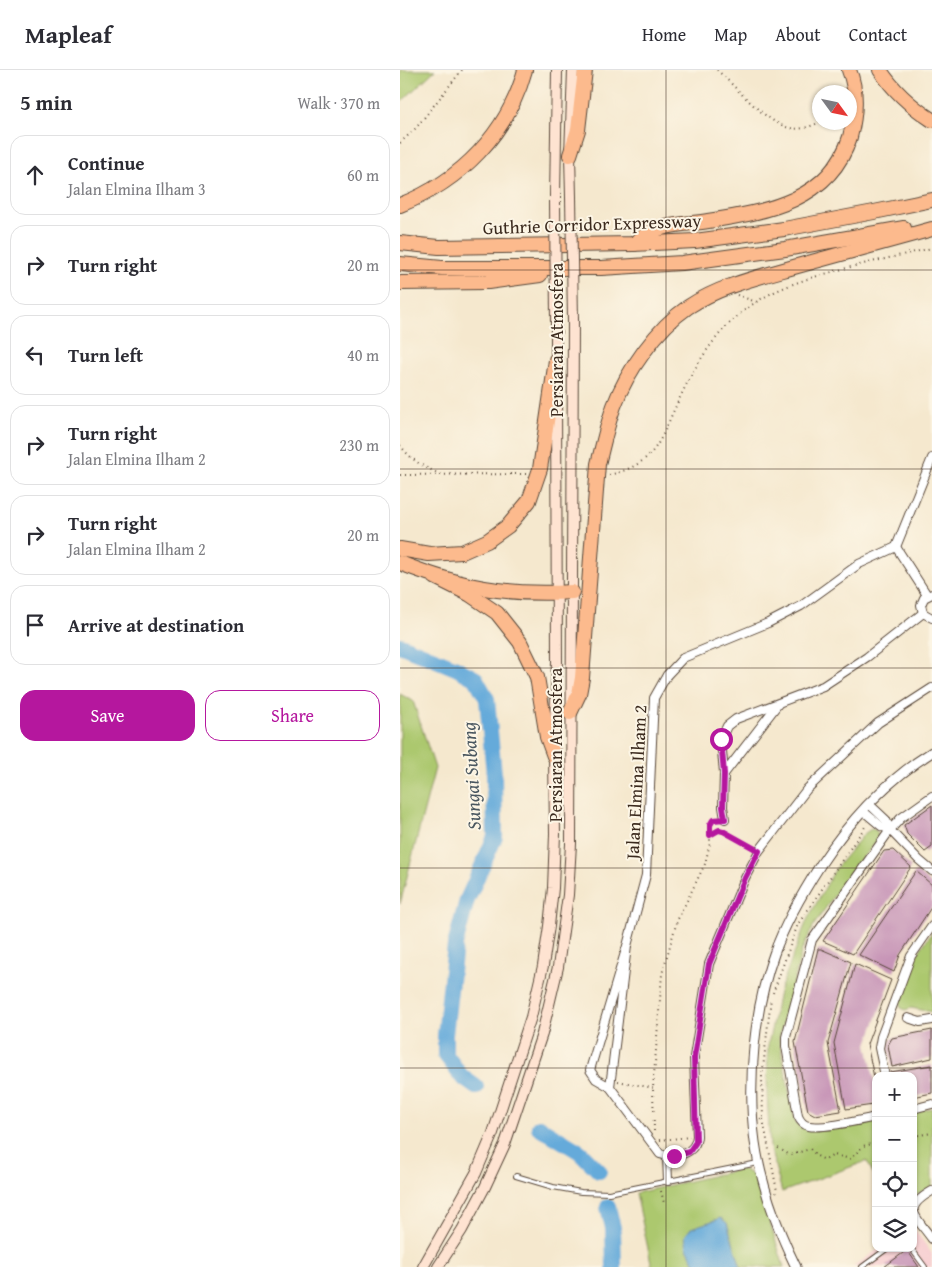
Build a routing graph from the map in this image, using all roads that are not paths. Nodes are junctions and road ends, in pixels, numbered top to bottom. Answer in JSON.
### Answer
{"nodes":[{"id":1,"x":525,"y":70,"type":"edge"},
{"id":2,"x":557,"y":70,"type":"edge"},
{"id":3,"x":574,"y":70,"type":"edge"},
{"id":4,"x":585,"y":70,"type":"edge"},
{"id":5,"x":849,"y":70,"type":"edge"},
{"id":6,"x":880,"y":70,"type":"edge"},
{"id":7,"x":932,"y":120,"type":"edge"},
{"id":8,"x":570,"y":155,"type":"junction"},
{"id":9,"x":932,"y":200,"type":"edge"},
{"id":10,"x":400,"y":205,"type":"edge"},
{"id":11,"x":932,"y":222,"type":"edge"},
{"id":12,"x":932,"y":229,"type":"edge"},
{"id":13,"x":400,"y":243,"type":"edge"},
{"id":14,"x":633,"y":244,"type":"junction"},
{"id":15,"x":400,"y":264,"type":"edge"},
{"id":16,"x":601,"y":268,"type":"junction"},
{"id":17,"x":400,"y":283,"type":"edge"},
{"id":18,"x":556,"y":360,"type":"junction"},
{"id":19,"x":932,"y":458,"type":"edge"},
{"id":20,"x":896,"y":547,"type":"junction"},
{"id":21,"x":400,"y":548,"type":"edge"},
{"id":22,"x":400,"y":563,"type":"edge"},
{"id":23,"x":435,"y":577,"type":"junction"},
{"id":24,"x":572,"y":592,"type":"junction"},
{"id":25,"x":556,"y":593,"type":"junction"},
{"id":26,"x":929,"y":595,"type":"edge"},
{"id":27,"x":929,"y":617,"type":"edge"},
{"id":28,"x":932,"y":688,"type":"edge"},
{"id":29,"x":779,"y":702,"type":"junction"},
{"id":30,"x":570,"y":712,"type":"junction"},
{"id":31,"x":932,"y":752,"type":"edge"},
{"id":32,"x":554,"y":756,"type":"junction"},
{"id":33,"x":724,"y":774,"type":"junction"},
{"id":34,"x":932,"y":796,"type":"edge"},
{"id":35,"x":866,"y":807,"type":"junction"},
{"id":36,"x":725,"y":819,"type":"road end"},
{"id":37,"x":890,"y":830,"type":"junction"},
{"id":38,"x":932,"y":871,"type":"edge"},
{"id":39,"x":932,"y":926,"type":"edge"},
{"id":40,"x":627,"y":946,"type":"junction"},
{"id":41,"x":908,"y":1018,"type":"dead end"},
{"id":42,"x":932,"y":1020,"type":"edge"},
{"id":43,"x":884,"y":1072,"type":"edge"},
{"id":44,"x":610,"y":1083,"type":"junction"},
{"id":45,"x":932,"y":1104,"type":"edge"},
{"id":46,"x":917,"y":1108,"type":"edge"},
{"id":47,"x":872,"y":1118,"type":"edge"},
{"id":48,"x":667,"y":1156,"type":"junction"},
{"id":49,"x":759,"y":1163,"type":"junction"},
{"id":50,"x":516,"y":1176,"type":"dead end"},
{"id":51,"x":668,"y":1181,"type":"junction"},
{"id":52,"x":932,"y":1191,"type":"edge"},
{"id":53,"x":932,"y":1238,"type":"edge"},
{"id":54,"x":883,"y":1252,"type":"edge"},
{"id":55,"x":914,"y":1252,"type":"edge"},
{"id":56,"x":423,"y":1267,"type":"edge"},
{"id":57,"x":438,"y":1267,"type":"edge"},
{"id":58,"x":796,"y":1267,"type":"edge"},
{"id":59,"x":862,"y":1267,"type":"edge"},
{"id":60,"x":925,"y":1267,"type":"edge"}],
"edges":[{"from":1,"to":10,"type":"highway"},
{"from":2,"to":18,"type":"main road","name":"Persiaran Atmosfera","bridge":true},
{"from":3,"to":8,"type":"main road","name":"Persiaran Atmosfera"},
{"from":4,"to":8,"type":"highway"},
{"from":5,"to":14,"type":"highway"},
{"from":6,"to":7,"type":"highway"},
{"from":8,"to":24,"type":"main road","name":"Persiaran Atmosfera","bridge":true},
{"from":9,"to":14,"type":"highway","name":"Guthrie Corridor Expressway"},
{"from":11,"to":16,"type":"highway"},
{"from":12,"to":30,"type":"highway"},
{"from":13,"to":14,"type":"highway","name":"Guthrie Corridor Expressway"},
{"from":15,"to":16,"type":"highway"},
{"from":16,"to":17,"type":"highway"},
{"from":18,"to":21,"type":"highway"},
{"from":18,"to":25,"type":"main road","name":"Persiaran Atmosfera"},
{"from":19,"to":20,"type":"street"},
{"from":20,"to":26,"type":"street"},
{"from":20,"to":40,"type":"street","name":"Jalan Elmina Ilham 2"},
{"from":22,"to":23,"type":"highway"},
{"from":23,"to":25,"type":"highway"},
{"from":23,"to":32,"type":"highway"},
{"from":24,"to":25,"type":"highway"},
{"from":24,"to":30,"type":"main road","name":"Persiaran Atmosfera"},
{"from":25,"to":32,"type":"main road","name":"Persiaran Atmosfera"},
{"from":26,"to":27,"type":"street"},
{"from":27,"to":29,"type":"street"},
{"from":28,"to":48,"type":"street"},
{"from":29,"to":33,"type":"street"},
{"from":29,"to":33,"type":"street"},
{"from":30,"to":57,"type":"main road","name":"Persiaran Atmosfera"},
{"from":31,"to":35,"type":"street"},
{"from":32,"to":56,"type":"main road","name":"Persiaran Atmosfera"},
{"from":33,"to":36,"type":"street"},
{"from":34,"to":37,"type":"street"},
{"from":35,"to":37,"type":"street"},
{"from":35,"to":49,"type":"street"},
{"from":37,"to":38,"type":"street"},
{"from":37,"to":47,"type":"street"},
{"from":39,"to":43,"type":"street"},
{"from":40,"to":44,"type":"street","name":"Jalan Elmina Ilham 2"},
{"from":40,"to":44,"type":"street","name":"Jalan Elmina Ilham 2"},
{"from":41,"to":42,"type":"street"},
{"from":44,"to":48,"type":"street","name":"Jalan Elmina Ilham 2"},
{"from":45,"to":46,"type":"street"},
{"from":48,"to":51,"type":"street"},
{"from":49,"to":51,"type":"lane"},
{"from":49,"to":58,"type":"street"},
{"from":50,"to":51,"type":"lane"},
{"from":52,"to":53,"type":"street"},
{"from":54,"to":59,"type":"lane"},
{"from":55,"to":60,"type":"lane"}]}
